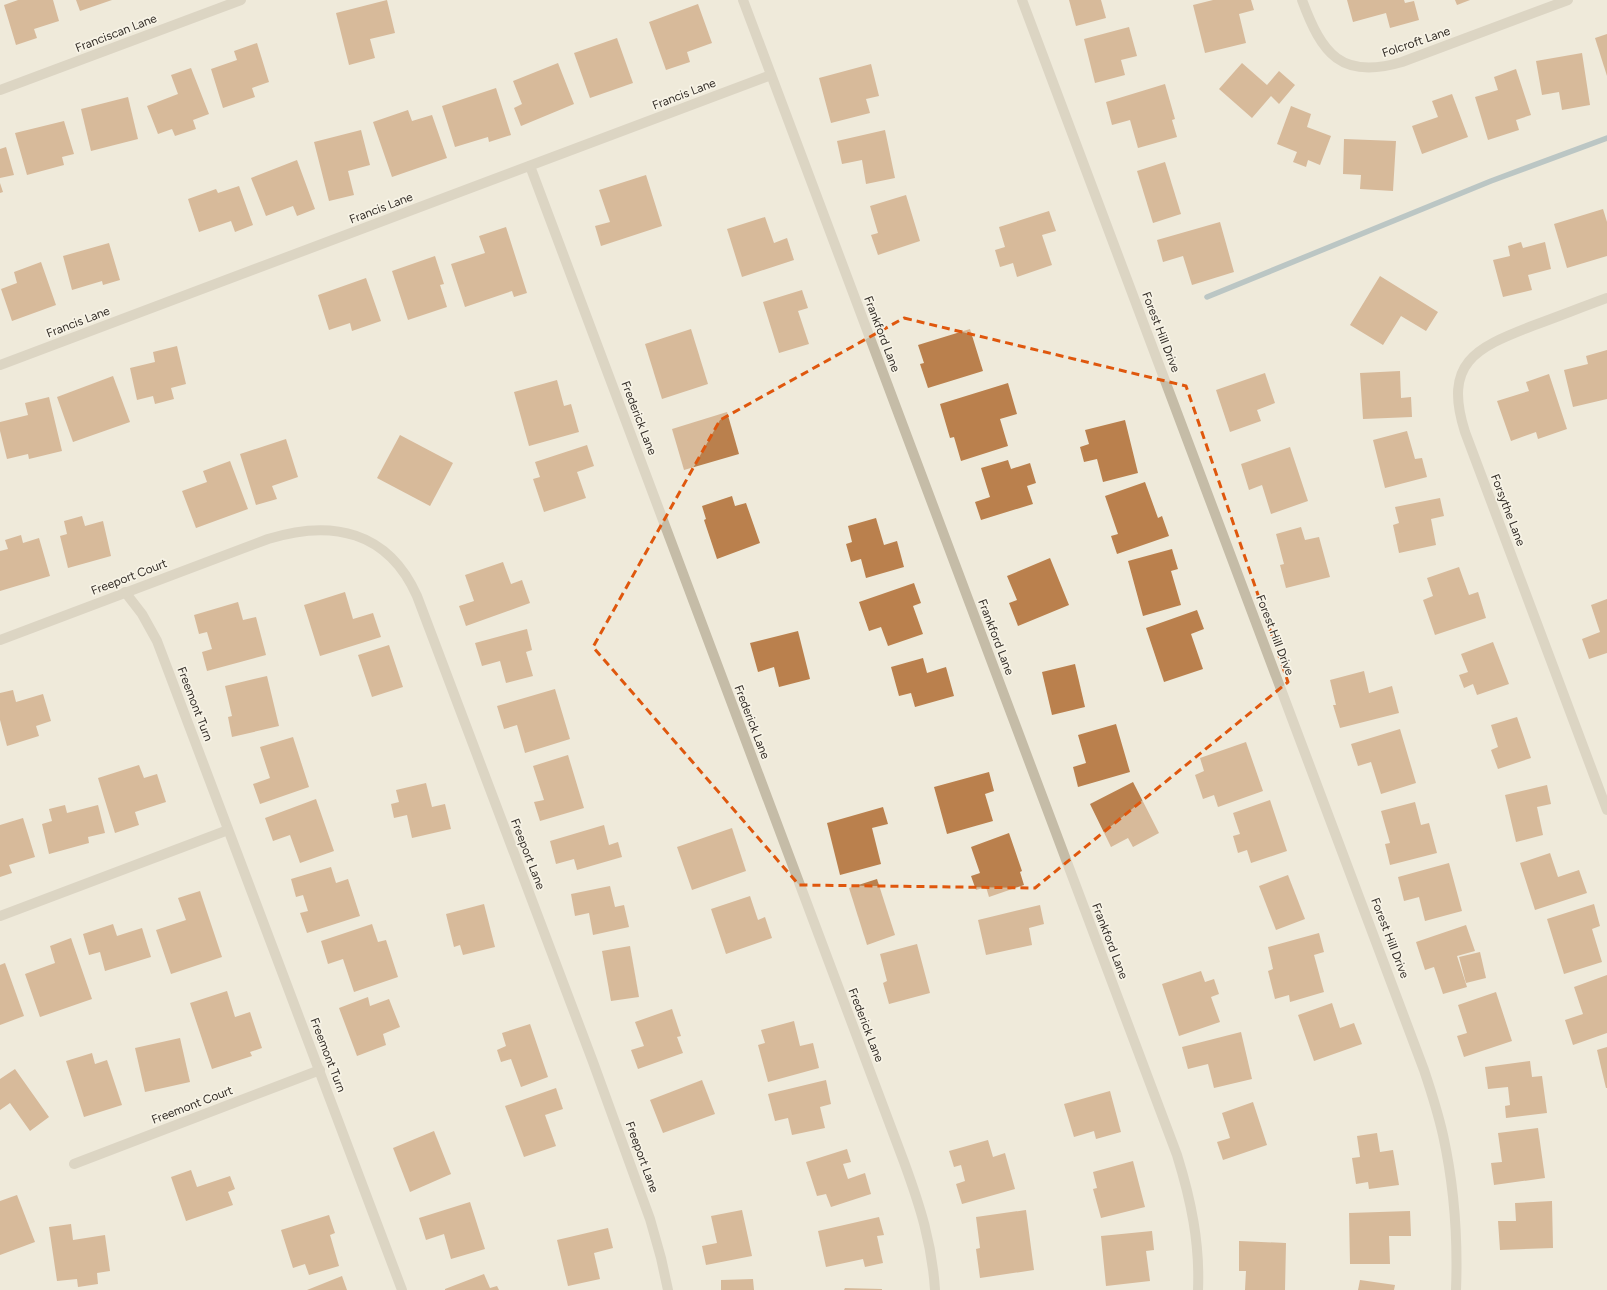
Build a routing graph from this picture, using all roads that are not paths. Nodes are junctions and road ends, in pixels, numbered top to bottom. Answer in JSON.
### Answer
{"nodes":[{"id":1,"x":240,"y":0,"type":"edge"},
{"id":2,"x":743,"y":0,"type":"edge"},
{"id":3,"x":1022,"y":0,"type":"edge"},
{"id":4,"x":1302,"y":0,"type":"edge"},
{"id":5,"x":1568,"y":0,"type":"edge"},
{"id":6,"x":771,"y":75,"type":"junction"},
{"id":7,"x":0,"y":90,"type":"edge"},
{"id":8,"x":530,"y":166,"type":"junction"},
{"id":9,"x":1607,"y":298,"type":"edge"},
{"id":10,"x":0,"y":365,"type":"edge"},
{"id":11,"x":268,"y":539,"type":"joint"},
{"id":12,"x":125,"y":592,"type":"junction"},
{"id":13,"x":0,"y":640,"type":"edge"},
{"id":14,"x":1607,"y":810,"type":"edge"},
{"id":15,"x":228,"y":830,"type":"junction"},
{"id":16,"x":0,"y":916,"type":"edge"},
{"id":17,"x":320,"y":1070,"type":"junction"},
{"id":18,"x":74,"y":1164,"type":"dead end"},
{"id":19,"x":402,"y":1290,"type":"edge"},
{"id":20,"x":668,"y":1290,"type":"edge"},
{"id":21,"x":935,"y":1290,"type":"edge"},
{"id":22,"x":1198,"y":1290,"type":"edge"},
{"id":23,"x":1456,"y":1290,"type":"edge"}],
"edges":[{"from":1,"to":7,"type":"street","name":"Franciscan Lane"},
{"from":2,"to":6,"type":"street","name":"Frankford Lane"},
{"from":3,"to":23,"type":"street","name":"Forest Hill Drive"},
{"from":4,"to":5,"type":"street","name":"Folcroft Lane"},
{"from":6,"to":8,"type":"street","name":"Francis Lane"},
{"from":6,"to":22,"type":"street","name":"Frankford Lane"},
{"from":8,"to":10,"type":"street","name":"Francis Lane"},
{"from":8,"to":21,"type":"street","name":"Frederick Lane"},
{"from":9,"to":14,"type":"street","name":"Forsythe Lane"},
{"from":11,"to":12,"type":"street","name":"Freeport Court"},
{"from":11,"to":20,"type":"street","name":"Freeport Lane"},
{"from":12,"to":13,"type":"street","name":"Freeport Court"},
{"from":12,"to":15,"type":"street","name":"Freemont Turn"},
{"from":15,"to":16,"type":"street"},
{"from":15,"to":17,"type":"street","name":"Freemont Turn"},
{"from":17,"to":18,"type":"street","name":"Freemont Court"},
{"from":17,"to":19,"type":"street","name":"Freemont Turn"}]}
